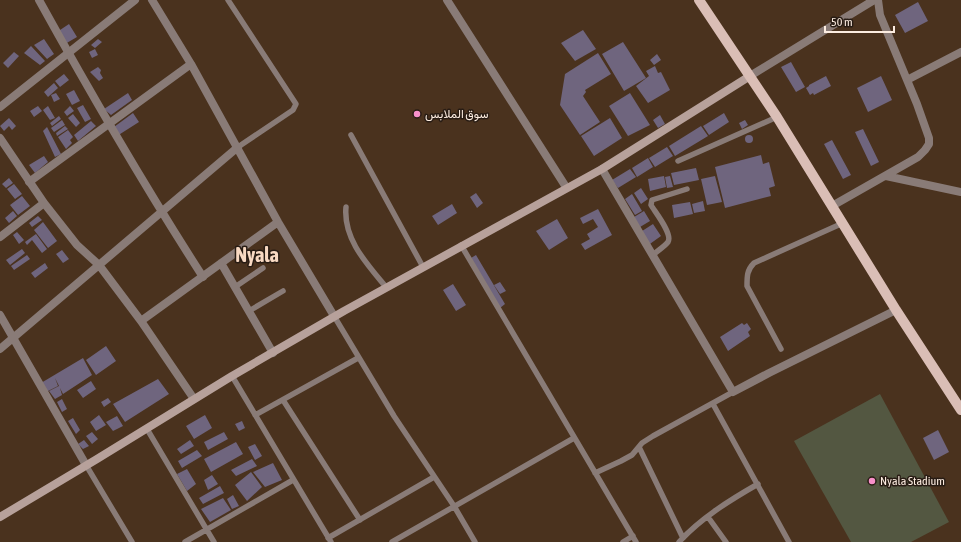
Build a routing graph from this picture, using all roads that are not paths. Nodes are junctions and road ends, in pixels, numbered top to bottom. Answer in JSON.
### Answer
{"nodes":[{"id":1,"x":39,"y":0,"type":"edge"},
{"id":2,"x":134,"y":0,"type":"edge"},
{"id":3,"x":152,"y":0,"type":"edge"},
{"id":4,"x":228,"y":0,"type":"edge"},
{"id":5,"x":700,"y":0,"type":"edge"},
{"id":6,"x":874,"y":0,"type":"edge"},
{"id":7,"x":878,"y":0,"type":"edge"},
{"id":8,"x":449,"y":1,"type":"edge"},
{"id":9,"x":68,"y":52,"type":"junction"},
{"id":10,"x":961,"y":52,"type":"edge"},
{"id":11,"x":192,"y":64,"type":"junction"},
{"id":12,"x":750,"y":76,"type":"junction"},
{"id":13,"x":907,"y":80,"type":"junction"},
{"id":14,"x":0,"y":107,"type":"edge"},
{"id":15,"x":777,"y":117,"type":"junction"},
{"id":16,"x":109,"y":123,"type":"junction"},
{"id":17,"x":351,"y":135,"type":"dead end"},
{"id":18,"x":0,"y":138,"type":"edge"},
{"id":19,"x":238,"y":147,"type":"junction"},
{"id":20,"x":678,"y":160,"type":"dead end"},
{"id":21,"x":602,"y":168,"type":"junction"},
{"id":22,"x":886,"y":176,"type":"junction"},
{"id":23,"x":29,"y":182,"type":"junction"},
{"id":24,"x":566,"y":188,"type":"junction"},
{"id":25,"x":687,"y":188,"type":"dead end"},
{"id":26,"x":961,"y":192,"type":"edge"},
{"id":27,"x":44,"y":203,"type":"junction"},
{"id":28,"x":832,"y":206,"type":"junction"},
{"id":29,"x":346,"y":207,"type":"dead end"},
{"id":30,"x":161,"y":212,"type":"junction"},
{"id":31,"x":278,"y":222,"type":"junction"},
{"id":32,"x":843,"y":223,"type":"junction"},
{"id":33,"x":0,"y":237,"type":"edge"},
{"id":34,"x":461,"y":245,"type":"junction"},
{"id":35,"x":653,"y":255,"type":"junction"},
{"id":36,"x":221,"y":263,"type":"junction"},
{"id":37,"x":98,"y":264,"type":"junction"},
{"id":38,"x":423,"y":267,"type":"junction"},
{"id":39,"x":263,"y":268,"type":"dead end"},
{"id":40,"x":203,"y":277,"type":"junction"},
{"id":41,"x":235,"y":287,"type":"junction"},
{"id":42,"x":386,"y":287,"type":"junction"},
{"id":43,"x":283,"y":291,"type":"dead end"},
{"id":44,"x":896,"y":310,"type":"junction"},
{"id":45,"x":249,"y":312,"type":"junction"},
{"id":46,"x":0,"y":315,"type":"edge"},
{"id":47,"x":334,"y":316,"type":"junction"},
{"id":48,"x":141,"y":321,"type":"junction"},
{"id":49,"x":14,"y":337,"type":"junction"},
{"id":50,"x":0,"y":349,"type":"edge"},
{"id":51,"x":781,"y":349,"type":"dead end"},
{"id":52,"x":273,"y":353,"type":"junction"},
{"id":53,"x":358,"y":358,"type":"junction"},
{"id":54,"x":232,"y":376,"type":"junction"},
{"id":55,"x":733,"y":392,"type":"junction"},
{"id":56,"x":194,"y":399,"type":"junction"},
{"id":57,"x":283,"y":400,"type":"junction"},
{"id":58,"x":713,"y":404,"type":"junction"},
{"id":59,"x":961,"y":410,"type":"edge"},
{"id":60,"x":255,"y":415,"type":"junction"},
{"id":61,"x":147,"y":429,"type":"junction"},
{"id":62,"x":574,"y":438,"type":"junction"},
{"id":63,"x":639,"y":447,"type":"junction"},
{"id":64,"x":86,"y":465,"type":"junction"},
{"id":65,"x":595,"y":473,"type":"junction"},
{"id":66,"x":434,"y":477,"type":"junction"},
{"id":67,"x":293,"y":480,"type":"junction"},
{"id":68,"x":758,"y":484,"type":"junction"},
{"id":69,"x":454,"y":506,"type":"junction"},
{"id":70,"x":0,"y":517,"type":"edge"},
{"id":71,"x":708,"y":517,"type":"junction"},
{"id":72,"x":360,"y":520,"type":"junction"},
{"id":73,"x":207,"y":530,"type":"junction"},
{"id":74,"x":633,"y":536,"type":"junction"},
{"id":75,"x":329,"y":540,"type":"edge"},
{"id":76,"x":681,"y":540,"type":"edge"},
{"id":77,"x":132,"y":542,"type":"edge"},
{"id":78,"x":185,"y":542,"type":"edge"},
{"id":79,"x":214,"y":542,"type":"edge"},
{"id":80,"x":392,"y":542,"type":"edge"},
{"id":81,"x":475,"y":542,"type":"edge"},
{"id":82,"x":623,"y":542,"type":"edge"},
{"id":83,"x":636,"y":542,"type":"edge"},
{"id":84,"x":726,"y":542,"type":"edge"},
{"id":85,"x":789,"y":542,"type":"edge"}],
"edges":[{"from":1,"to":9,"type":"street"},
{"from":2,"to":9,"type":"street"},
{"from":3,"to":11,"type":"street"},
{"from":4,"to":19,"type":"lane"},
{"from":5,"to":12,"type":"main road"},
{"from":6,"to":12,"type":"street"},
{"from":7,"to":13,"type":"street"},
{"from":8,"to":24,"type":"street"},
{"from":9,"to":14,"type":"street"},
{"from":9,"to":16,"type":"street"},
{"from":10,"to":13,"type":"street"},
{"from":11,"to":16,"type":"street"},
{"from":11,"to":19,"type":"street"},
{"from":12,"to":15,"type":"main road"},
{"from":12,"to":21,"type":"main road"},
{"from":13,"to":22,"type":"street"},
{"from":15,"to":20,"type":"lane"},
{"from":15,"to":28,"type":"main road"},
{"from":16,"to":23,"type":"street"},
{"from":16,"to":30,"type":"street"},
{"from":17,"to":38,"type":"lane"},
{"from":18,"to":23,"type":"street"},
{"from":19,"to":30,"type":"street"},
{"from":19,"to":31,"type":"street"},
{"from":21,"to":24,"type":"main road"},
{"from":21,"to":35,"type":"street"},
{"from":22,"to":26,"type":"street"},
{"from":22,"to":28,"type":"street"},
{"from":23,"to":27,"type":"street"},
{"from":24,"to":34,"type":"main road"},
{"from":25,"to":35,"type":"lane"},
{"from":27,"to":33,"type":"street"},
{"from":27,"to":37,"type":"street"},
{"from":28,"to":32,"type":"main road"},
{"from":29,"to":42,"type":"lane"},
{"from":30,"to":37,"type":"street"},
{"from":30,"to":40,"type":"street"},
{"from":31,"to":36,"type":"street"},
{"from":31,"to":47,"type":"street"},
{"from":32,"to":44,"type":"main road"},
{"from":32,"to":51,"type":"lane"},
{"from":34,"to":38,"type":"main road"},
{"from":34,"to":62,"type":"lane"},
{"from":35,"to":55,"type":"street"},
{"from":36,"to":40,"type":"street"},
{"from":36,"to":41,"type":"street"},
{"from":37,"to":48,"type":"street"},
{"from":37,"to":49,"type":"street"},
{"from":38,"to":42,"type":"main road"},
{"from":39,"to":41,"type":"lane"},
{"from":40,"to":48,"type":"street"},
{"from":41,"to":45,"type":"street"},
{"from":42,"to":47,"type":"main road"},
{"from":43,"to":45,"type":"lane"},
{"from":44,"to":55,"type":"street"},
{"from":44,"to":59,"type":"main road"},
{"from":45,"to":52,"type":"street"},
{"from":46,"to":49,"type":"street"},
{"from":47,"to":52,"type":"main road"},
{"from":47,"to":53,"type":"lane"},
{"from":48,"to":56,"type":"street"},
{"from":49,"to":50,"type":"street"},
{"from":49,"to":64,"type":"street"},
{"from":52,"to":54,"type":"main road"},
{"from":53,"to":57,"type":"lane"},
{"from":53,"to":66,"type":"lane"},
{"from":54,"to":56,"type":"main road"},
{"from":54,"to":60,"type":"lane"},
{"from":55,"to":58,"type":"lane"},
{"from":56,"to":61,"type":"main road"},
{"from":57,"to":60,"type":"lane"},
{"from":57,"to":72,"type":"lane"},
{"from":58,"to":63,"type":"lane"},
{"from":58,"to":68,"type":"lane"},
{"from":60,"to":67,"type":"lane"},
{"from":61,"to":64,"type":"main road"},
{"from":61,"to":73,"type":"lane"},
{"from":62,"to":65,"type":"lane"},
{"from":62,"to":69,"type":"lane"},
{"from":63,"to":65,"type":"lane"},
{"from":63,"to":76,"type":"lane"},
{"from":64,"to":70,"type":"main road"},
{"from":64,"to":77,"type":"lane"},
{"from":65,"to":74,"type":"lane"},
{"from":66,"to":69,"type":"lane"},
{"from":66,"to":72,"type":"lane"},
{"from":67,"to":73,"type":"lane"},
{"from":67,"to":75,"type":"lane"},
{"from":68,"to":71,"type":"lane"},
{"from":68,"to":85,"type":"lane"},
{"from":69,"to":80,"type":"lane"},
{"from":69,"to":81,"type":"lane"},
{"from":71,"to":76,"type":"lane"},
{"from":71,"to":84,"type":"lane"},
{"from":72,"to":75,"type":"lane"},
{"from":73,"to":78,"type":"lane"},
{"from":73,"to":79,"type":"lane"},
{"from":74,"to":82,"type":"lane"},
{"from":74,"to":83,"type":"lane"}]}
